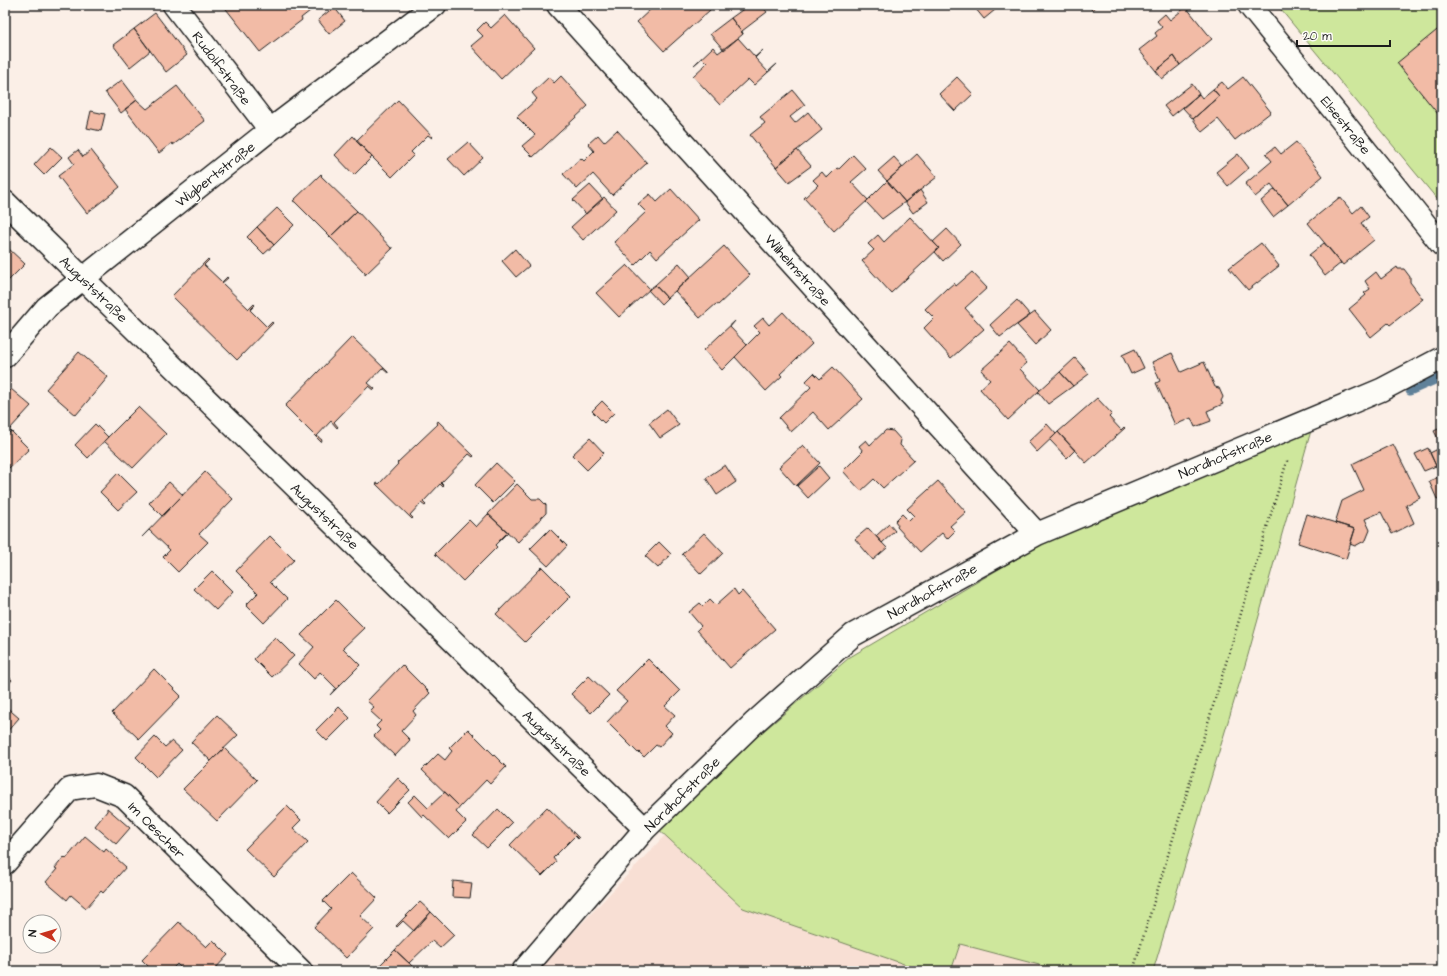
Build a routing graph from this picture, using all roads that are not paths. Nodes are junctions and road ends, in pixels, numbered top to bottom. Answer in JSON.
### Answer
{"nodes":[{"id":1,"x":174,"y":5,"type":"edge"},
{"id":2,"x":435,"y":5,"type":"edge"},
{"id":3,"x":558,"y":5,"type":"edge"},
{"id":4,"x":1249,"y":5,"type":"edge"},
{"id":5,"x":270,"y":130,"type":"junction"},
{"id":6,"x":5,"y":202,"type":"edge"},
{"id":7,"x":1442,"y":245,"type":"edge"},
{"id":8,"x":83,"y":279,"type":"junction"},
{"id":9,"x":5,"y":356,"type":"edge"},
{"id":10,"x":1442,"y":358,"type":"edge"},
{"id":11,"x":1037,"y":534,"type":"junction"},
{"id":12,"x":645,"y":830,"type":"junction"},
{"id":13,"x":5,"y":863,"type":"edge"},
{"id":14,"x":299,"y":970,"type":"edge"},
{"id":15,"x":523,"y":971,"type":"edge"}],
"edges":[{"from":1,"to":5,"type":"street","name":"Rudolfstraße"},
{"from":2,"to":5,"type":"street","name":"Wigbertstraße"},
{"from":3,"to":11,"type":"street","name":"Wilhelmstraße"},
{"from":4,"to":7,"type":"street","name":"Elsestraße"},
{"from":5,"to":8,"type":"street","name":"Wigbertstraße"},
{"from":6,"to":8,"type":"street","name":"Auguststraße"},
{"from":8,"to":9,"type":"street","name":"Wigbertstraße"},
{"from":8,"to":12,"type":"street","name":"Auguststraße"},
{"from":10,"to":11,"type":"street","name":"Nordhofstraße"},
{"from":11,"to":12,"type":"street","name":"Nordhofstraße"},
{"from":12,"to":15,"type":"street","name":"Nordhofstraße"},
{"from":13,"to":14,"type":"street","name":"Im Oescher"}]}
